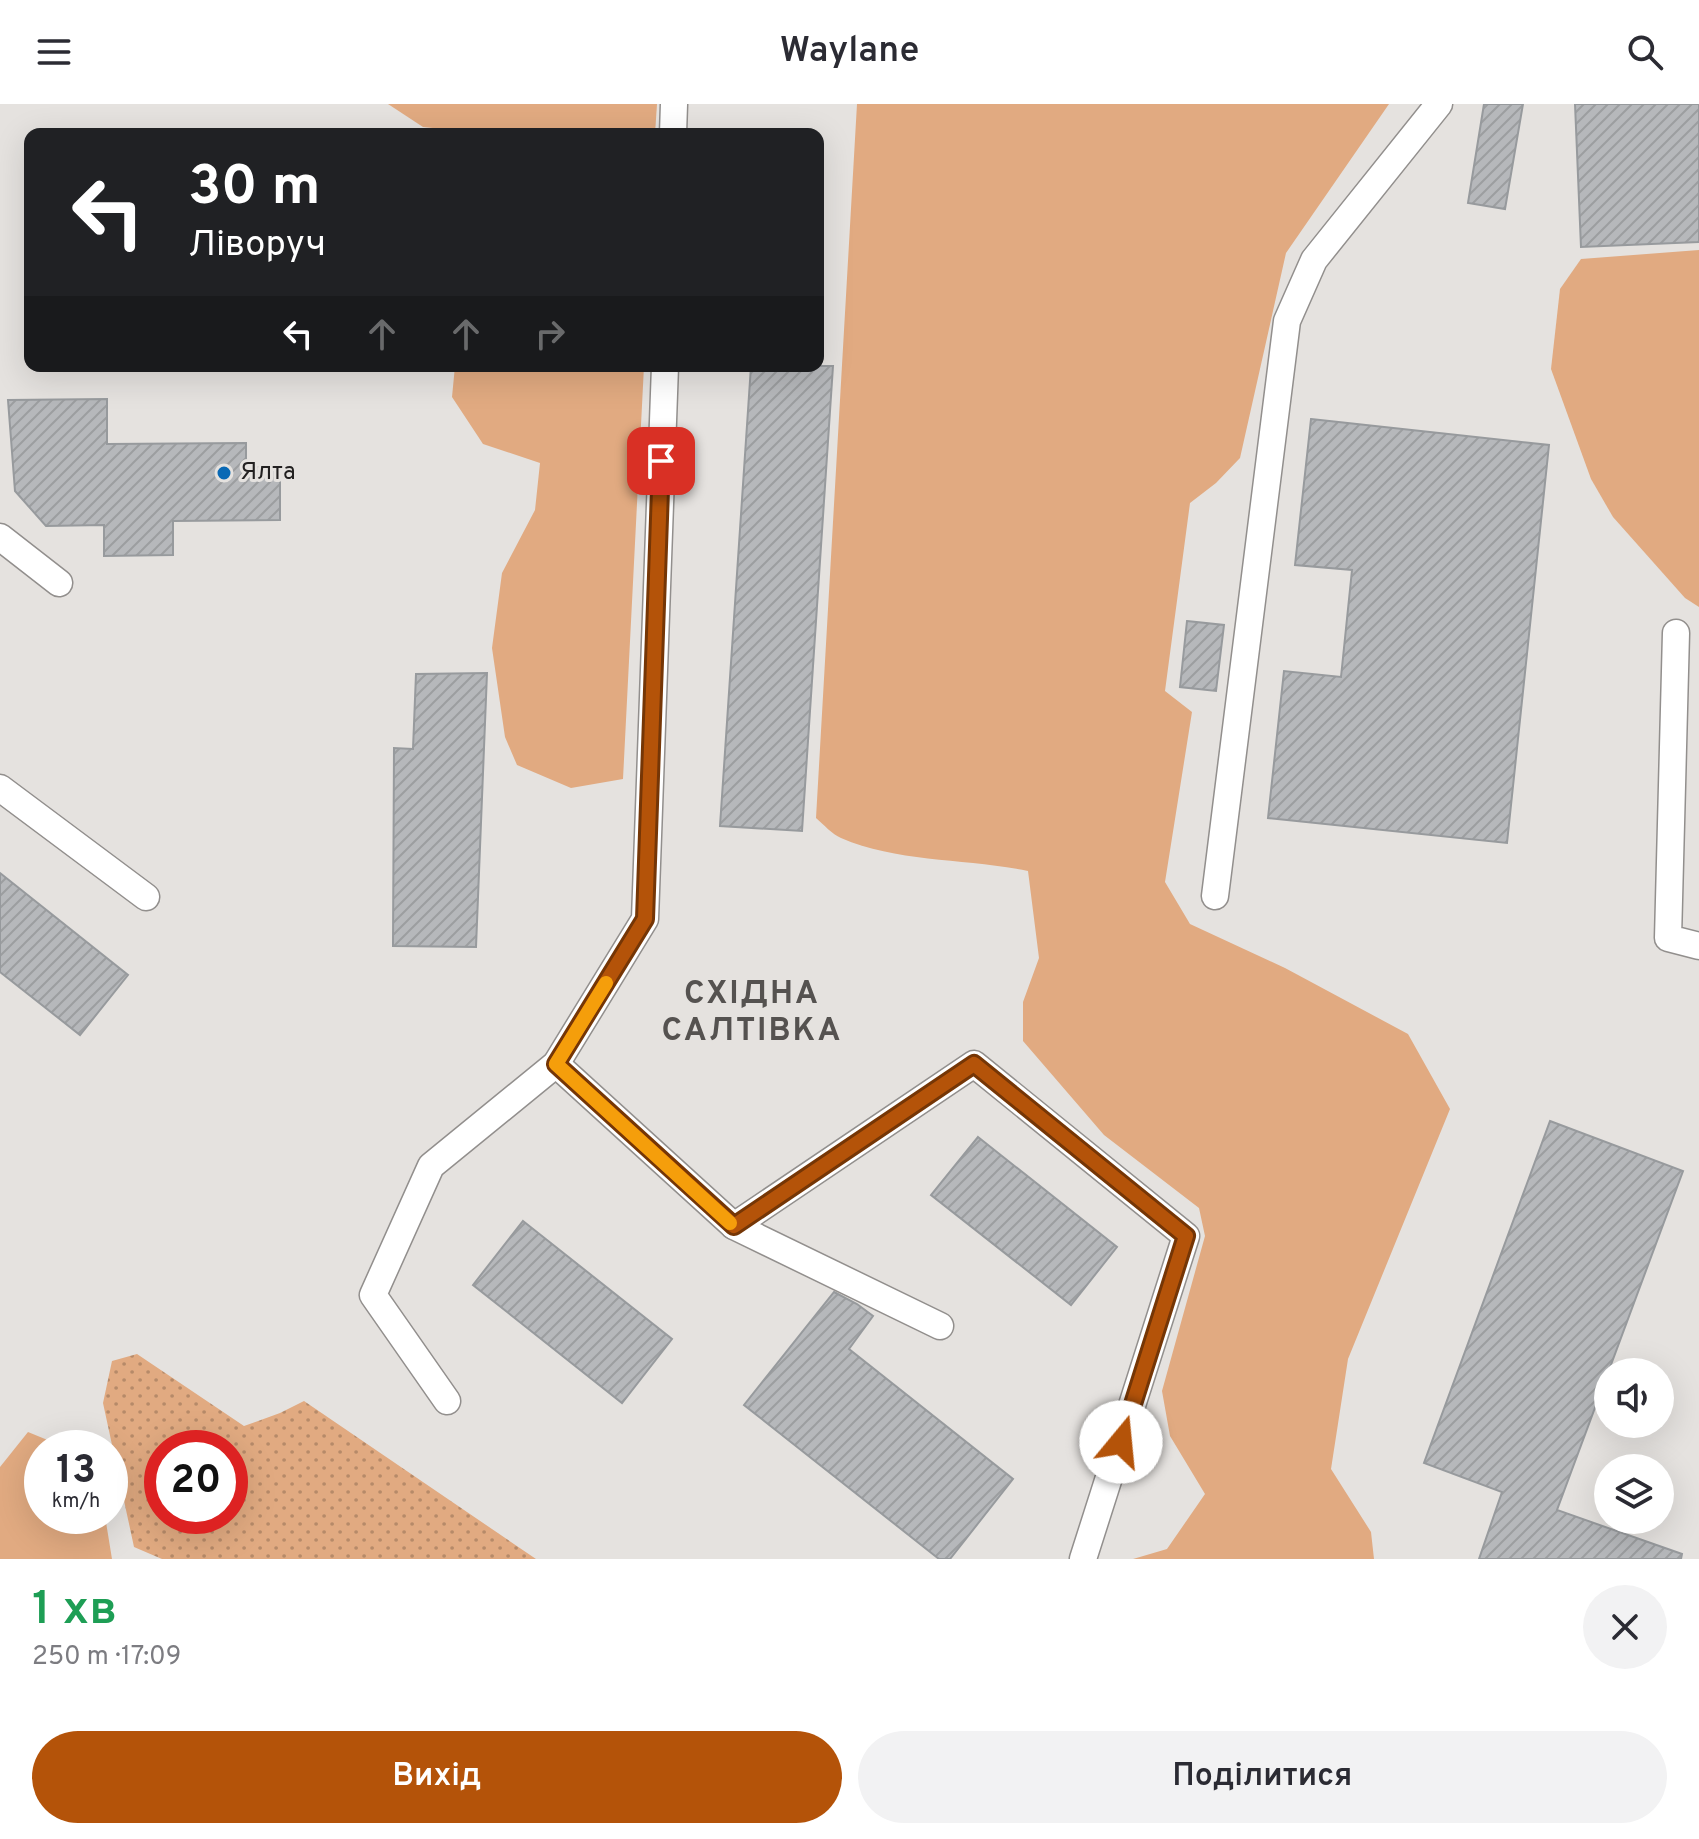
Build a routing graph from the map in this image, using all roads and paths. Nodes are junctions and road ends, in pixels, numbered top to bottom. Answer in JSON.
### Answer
{"nodes":[{"id":1,"x":674,"y":104,"type":"edge"},
{"id":2,"x":1439,"y":104,"type":"edge"},
{"id":3,"x":673,"y":128,"type":"edge"},
{"id":4,"x":665,"y":372,"type":"edge"},
{"id":5,"x":0,"y":537,"type":"edge"},
{"id":6,"x":59,"y":583,"type":"dead end"},
{"id":7,"x":1676,"y":633,"type":"dead end"},
{"id":8,"x":0,"y":788,"type":"edge"},
{"id":9,"x":1215,"y":896,"type":"dead end"},
{"id":10,"x":146,"y":897,"type":"dead end"},
{"id":11,"x":1699,"y":946,"type":"edge"},
{"id":12,"x":556,"y":1064,"type":"junction"},
{"id":13,"x":734,"y":1226,"type":"junction"},
{"id":14,"x":940,"y":1326,"type":"dead end"},
{"id":15,"x":447,"y":1401,"type":"dead end"},
{"id":16,"x":1083,"y":1559,"type":"edge"}],
"edges":[{"from":1,"to":3,"type":"lane"},
{"from":2,"to":9,"type":"lane"},
{"from":4,"to":12,"type":"lane"},
{"from":5,"to":6,"type":"lane"},
{"from":7,"to":11,"type":"lane"},
{"from":8,"to":10,"type":"lane"},
{"from":12,"to":13,"type":"lane"},
{"from":12,"to":15,"type":"lane"},
{"from":13,"to":14,"type":"lane"},
{"from":13,"to":16,"type":"lane"}]}
